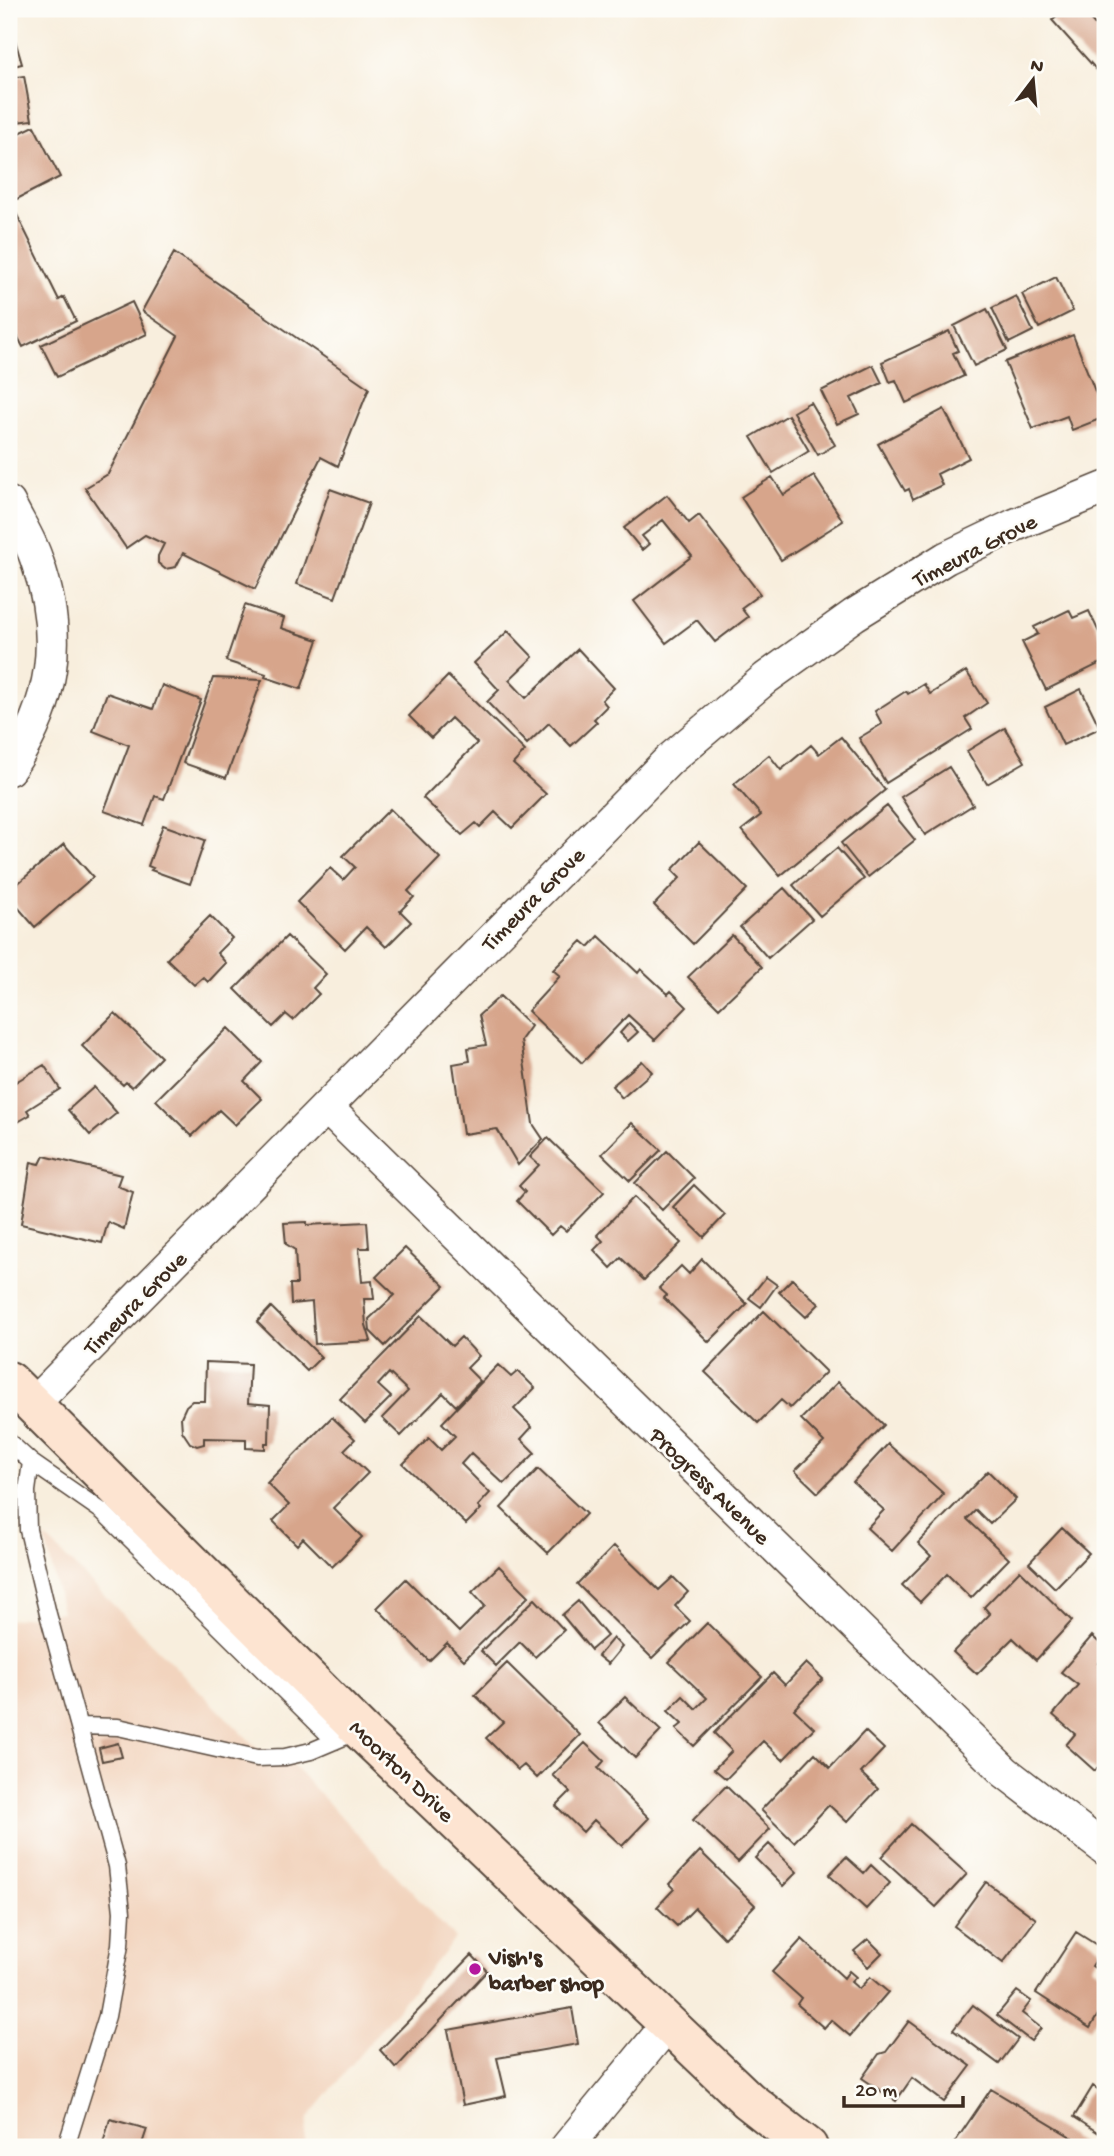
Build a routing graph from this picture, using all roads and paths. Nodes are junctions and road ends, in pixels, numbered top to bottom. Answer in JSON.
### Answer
{"nodes":[{"id":1,"x":1105,"y":488,"type":"edge"},
{"id":2,"x":9,"y":503,"type":"edge"},
{"id":3,"x":9,"y":769,"type":"edge"},
{"id":4,"x":327,"y":1108,"type":"junction"},
{"id":5,"x":21,"y":1393,"type":"edge"},
{"id":6,"x":9,"y":1442,"type":"edge"},
{"id":7,"x":31,"y":1462,"type":"junction"},
{"id":8,"x":80,"y":1726,"type":"junction"},
{"id":9,"x":348,"y":1736,"type":"junction"},
{"id":10,"x":1105,"y":1849,"type":"edge"},
{"id":11,"x":668,"y":2024,"type":"junction"},
{"id":12,"x":66,"y":2147,"type":"edge"},
{"id":13,"x":567,"y":2147,"type":"edge"},
{"id":14,"x":808,"y":2147,"type":"edge"}],
"edges":[{"from":1,"to":4,"type":"street","name":"Timeura Grove"},
{"from":2,"to":3,"type":"street"},
{"from":4,"to":5,"type":"street","name":"Timeura Grove"},
{"from":4,"to":10,"type":"street","name":"Progress Avenue"},
{"from":5,"to":9,"type":"street","name":"Moorton Drive"},
{"from":6,"to":7,"type":"lane"},
{"from":7,"to":8,"type":"lane"},
{"from":7,"to":9,"type":"lane"},
{"from":8,"to":9,"type":"lane"},
{"from":8,"to":12,"type":"lane"},
{"from":9,"to":11,"type":"street","name":"Moorton Drive"},
{"from":11,"to":13,"type":"street"},
{"from":11,"to":14,"type":"street","name":"Moorton Drive"}]}
